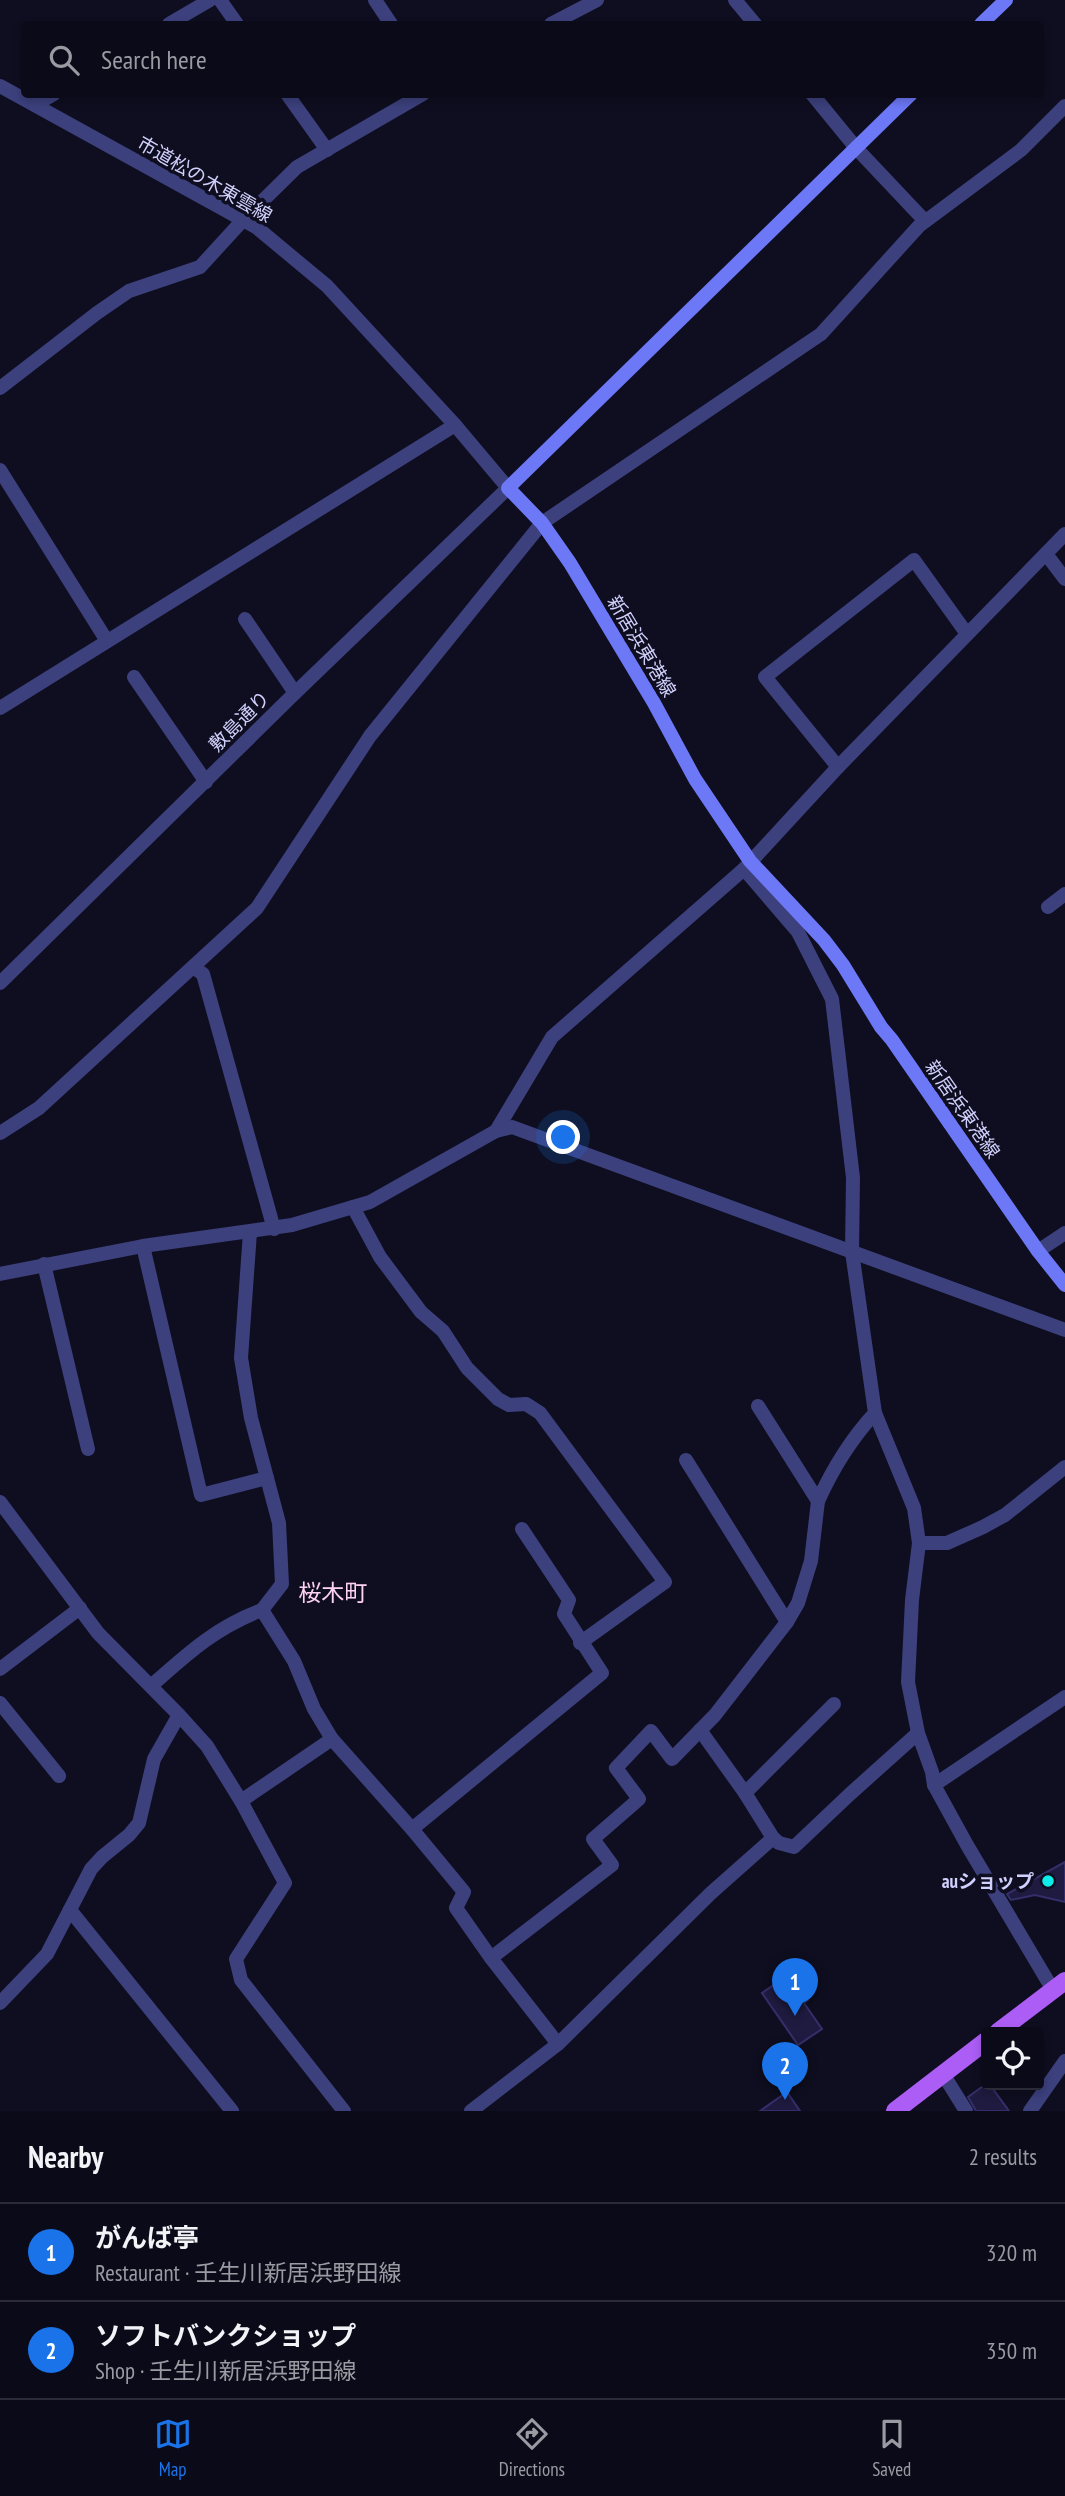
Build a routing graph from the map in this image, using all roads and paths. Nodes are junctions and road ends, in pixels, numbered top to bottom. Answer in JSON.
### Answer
{"nodes":[{"id":1,"x":210,"y":0,"type":"edge"},
{"id":2,"x":220,"y":0,"type":"edge"},
{"id":3,"x":375,"y":0,"type":"edge"},
{"id":4,"x":597,"y":0,"type":"edge"},
{"id":5,"x":735,"y":0,"type":"edge"},
{"id":6,"x":1006,"y":0,"type":"edge"},
{"id":7,"x":174,"y":21,"type":"edge"},
{"id":8,"x":235,"y":21,"type":"edge"},
{"id":9,"x":389,"y":21,"type":"edge"},
{"id":10,"x":557,"y":21,"type":"edge"},
{"id":11,"x":752,"y":21,"type":"edge"},
{"id":12,"x":984,"y":21,"type":"edge"},
{"id":13,"x":0,"y":86,"type":"edge"},
{"id":14,"x":21,"y":98,"type":"edge"},
{"id":15,"x":22,"y":98,"type":"edge"},
{"id":16,"x":48,"y":98,"type":"edge"},
{"id":17,"x":290,"y":98,"type":"edge"},
{"id":18,"x":417,"y":98,"type":"edge"},
{"id":19,"x":815,"y":98,"type":"edge"},
{"id":20,"x":907,"y":98,"type":"edge"},
{"id":21,"x":36,"y":106,"type":"junction"},
{"id":22,"x":1065,"y":106,"type":"edge"},
{"id":23,"x":857,"y":149,"type":"junction"},
{"id":24,"x":327,"y":150,"type":"junction"},
{"id":25,"x":243,"y":220,"type":"junction"},
{"id":26,"x":925,"y":221,"type":"junction"},
{"id":27,"x":0,"y":388,"type":"edge"},
{"id":28,"x":455,"y":425,"type":"junction"},
{"id":29,"x":0,"y":470,"type":"edge"},
{"id":30,"x":508,"y":488,"type":"junction"},
{"id":31,"x":542,"y":523,"type":"junction"},
{"id":32,"x":1065,"y":534,"type":"edge"},
{"id":33,"x":1046,"y":554,"type":"junction"},
{"id":34,"x":1065,"y":579,"type":"edge"},
{"id":35,"x":245,"y":619,"type":"dead end"},
{"id":36,"x":967,"y":634,"type":"junction"},
{"id":37,"x":107,"y":641,"type":"junction"},
{"id":38,"x":134,"y":677,"type":"dead end"},
{"id":39,"x":295,"y":693,"type":"junction"},
{"id":40,"x":0,"y":708,"type":"edge"},
{"id":41,"x":838,"y":767,"type":"junction"},
{"id":42,"x":206,"y":782,"type":"junction"},
{"id":43,"x":747,"y":865,"type":"junction"},
{"id":44,"x":1065,"y":894,"type":"edge"},
{"id":45,"x":1048,"y":907,"type":"dead end"},
{"id":46,"x":193,"y":967,"type":"junction"},
{"id":47,"x":0,"y":983,"type":"edge"},
{"id":48,"x":496,"y":1131,"type":"junction"},
{"id":49,"x":0,"y":1133,"type":"edge"},
{"id":50,"x":354,"y":1207,"type":"junction"},
{"id":51,"x":274,"y":1229,"type":"junction"},
{"id":52,"x":250,"y":1232,"type":"junction"},
{"id":53,"x":1065,"y":1233,"type":"edge"},
{"id":54,"x":143,"y":1246,"type":"junction"},
{"id":55,"x":1038,"y":1251,"type":"junction"},
{"id":56,"x":852,"y":1252,"type":"junction"},
{"id":57,"x":44,"y":1264,"type":"junction"},
{"id":58,"x":0,"y":1274,"type":"edge"},
{"id":59,"x":1065,"y":1284,"type":"edge"},
{"id":60,"x":1065,"y":1330,"type":"edge"},
{"id":61,"x":758,"y":1406,"type":"dead end"},
{"id":62,"x":875,"y":1413,"type":"junction"},
{"id":63,"x":88,"y":1449,"type":"dead end"},
{"id":64,"x":686,"y":1460,"type":"dead end"},
{"id":65,"x":1065,"y":1467,"type":"edge"},
{"id":66,"x":267,"y":1478,"type":"junction"},
{"id":67,"x":817,"y":1501,"type":"junction"},
{"id":68,"x":0,"y":1502,"type":"edge"},
{"id":69,"x":522,"y":1529,"type":"dead end"},
{"id":70,"x":919,"y":1543,"type":"junction"},
{"id":71,"x":79,"y":1608,"type":"junction"},
{"id":72,"x":262,"y":1610,"type":"junction"},
{"id":73,"x":787,"y":1622,"type":"junction"},
{"id":74,"x":580,"y":1643,"type":"junction"},
{"id":75,"x":0,"y":1669,"type":"edge"},
{"id":76,"x":151,"y":1686,"type":"junction"},
{"id":77,"x":1065,"y":1697,"type":"edge"},
{"id":78,"x":0,"y":1703,"type":"edge"},
{"id":79,"x":834,"y":1704,"type":"dead end"},
{"id":80,"x":179,"y":1715,"type":"junction"},
{"id":81,"x":700,"y":1730,"type":"junction"},
{"id":82,"x":918,"y":1733,"type":"junction"},
{"id":83,"x":332,"y":1739,"type":"junction"},
{"id":84,"x":59,"y":1776,"type":"dead end"},
{"id":85,"x":934,"y":1785,"type":"junction"},
{"id":86,"x":745,"y":1793,"type":"junction"},
{"id":87,"x":241,"y":1801,"type":"junction"},
{"id":88,"x":412,"y":1829,"type":"junction"},
{"id":89,"x":773,"y":1838,"type":"junction"},
{"id":90,"x":70,"y":1910,"type":"junction"},
{"id":91,"x":491,"y":1958,"type":"junction"},
{"id":92,"x":1059,"y":1986,"type":"edge"},
{"id":93,"x":0,"y":2003,"type":"edge"},
{"id":94,"x":1005,"y":2027,"type":"edge"},
{"id":95,"x":558,"y":2044,"type":"junction"},
{"id":96,"x":981,"y":2045,"type":"edge"},
{"id":97,"x":1065,"y":2061,"type":"edge"},
{"id":98,"x":943,"y":2074,"type":"junction"},
{"id":99,"x":232,"y":2111,"type":"edge"},
{"id":100,"x":344,"y":2111,"type":"edge"},
{"id":101,"x":471,"y":2111,"type":"edge"},
{"id":102,"x":895,"y":2111,"type":"edge"},
{"id":103,"x":966,"y":2111,"type":"edge"},
{"id":104,"x":1030,"y":2111,"type":"edge"}],
"edges":[{"from":1,"to":7,"type":"street"},
{"from":2,"to":8,"type":"street"},
{"from":3,"to":9,"type":"street"},
{"from":4,"to":10,"type":"street"},
{"from":5,"to":11,"type":"street"},
{"from":6,"to":12,"type":"main road"},
{"from":13,"to":14,"type":"street","name":"市道松の木東雲線"},
{"from":15,"to":21,"type":"street","name":"市道松の木東雲線"},
{"from":16,"to":21,"type":"street"},
{"from":17,"to":24,"type":"street"},
{"from":18,"to":24,"type":"street"},
{"from":19,"to":23,"type":"street"},
{"from":20,"to":23,"type":"main road"},
{"from":21,"to":25,"type":"street","name":"市道松の木東雲線"},
{"from":22,"to":26,"type":"street"},
{"from":23,"to":26,"type":"street"},
{"from":23,"to":30,"type":"main road"},
{"from":24,"to":25,"type":"street"},
{"from":25,"to":27,"type":"street"},
{"from":25,"to":28,"type":"street","name":"市道松の木東雲線"},
{"from":26,"to":31,"type":"street"},
{"from":28,"to":30,"type":"street","name":"市道松の木東雲線"},
{"from":28,"to":37,"type":"street"},
{"from":29,"to":37,"type":"street"},
{"from":30,"to":31,"type":"main road","name":"新居浜東港線"},
{"from":30,"to":39,"type":"street","name":"敷島通り"},
{"from":31,"to":43,"type":"main road","name":"新居浜東港線"},
{"from":31,"to":46,"type":"street"},
{"from":32,"to":33,"type":"street"},
{"from":33,"to":34,"type":"street"},
{"from":33,"to":36,"type":"street"},
{"from":35,"to":39,"type":"street"},
{"from":36,"to":41,"type":"street"},
{"from":36,"to":41,"type":"street"},
{"from":37,"to":40,"type":"street"},
{"from":38,"to":42,"type":"street"},
{"from":39,"to":42,"type":"street","name":"敷島通り"},
{"from":41,"to":43,"type":"street"},
{"from":42,"to":47,"type":"street","name":"敷島通り"},
{"from":43,"to":48,"type":"street"},
{"from":43,"to":55,"type":"main road","name":"新居浜東港線"},
{"from":43,"to":56,"type":"street"},
{"from":44,"to":45,"type":"street"},
{"from":46,"to":49,"type":"street"},
{"from":46,"to":51,"type":"street"},
{"from":48,"to":50,"type":"street"},
{"from":48,"to":56,"type":"street"},
{"from":50,"to":51,"type":"street"},
{"from":50,"to":74,"type":"street"},
{"from":51,"to":52,"type":"street"},
{"from":52,"to":54,"type":"street"},
{"from":52,"to":66,"type":"street"},
{"from":53,"to":55,"type":"street"},
{"from":54,"to":57,"type":"street"},
{"from":54,"to":66,"type":"street"},
{"from":55,"to":59,"type":"main road","name":"新居浜東港線"},
{"from":56,"to":60,"type":"street"},
{"from":56,"to":62,"type":"street"},
{"from":57,"to":58,"type":"street"},
{"from":57,"to":63,"type":"street"},
{"from":61,"to":67,"type":"street"},
{"from":62,"to":67,"type":"street"},
{"from":62,"to":70,"type":"street"},
{"from":64,"to":73,"type":"street"},
{"from":65,"to":70,"type":"street"},
{"from":66,"to":72,"type":"street"},
{"from":67,"to":73,"type":"street"},
{"from":68,"to":71,"type":"street"},
{"from":69,"to":74,"type":"street"},
{"from":70,"to":82,"type":"street"},
{"from":71,"to":75,"type":"street"},
{"from":71,"to":76,"type":"street"},
{"from":72,"to":76,"type":"street"},
{"from":72,"to":83,"type":"street"},
{"from":73,"to":81,"type":"street"},
{"from":74,"to":88,"type":"street"},
{"from":76,"to":80,"type":"street"},
{"from":77,"to":85,"type":"street"},
{"from":78,"to":84,"type":"street"},
{"from":79,"to":86,"type":"street"},
{"from":80,"to":87,"type":"street"},
{"from":80,"to":90,"type":"street"},
{"from":81,"to":86,"type":"street"},
{"from":81,"to":91,"type":"street"},
{"from":82,"to":85,"type":"street"},
{"from":82,"to":89,"type":"street"},
{"from":83,"to":87,"type":"street"},
{"from":83,"to":88,"type":"street"},
{"from":85,"to":92,"type":"street"},
{"from":86,"to":89,"type":"street"},
{"from":87,"to":100,"type":"street"},
{"from":88,"to":91,"type":"street"},
{"from":89,"to":95,"type":"street"},
{"from":90,"to":93,"type":"street"},
{"from":90,"to":99,"type":"street"},
{"from":91,"to":95,"type":"street"},
{"from":92,"to":94,"type":"main road"},
{"from":95,"to":101,"type":"street"},
{"from":96,"to":98,"type":"main road"},
{"from":97,"to":104,"type":"street"},
{"from":98,"to":102,"type":"main road"},
{"from":98,"to":103,"type":"street"}]}
